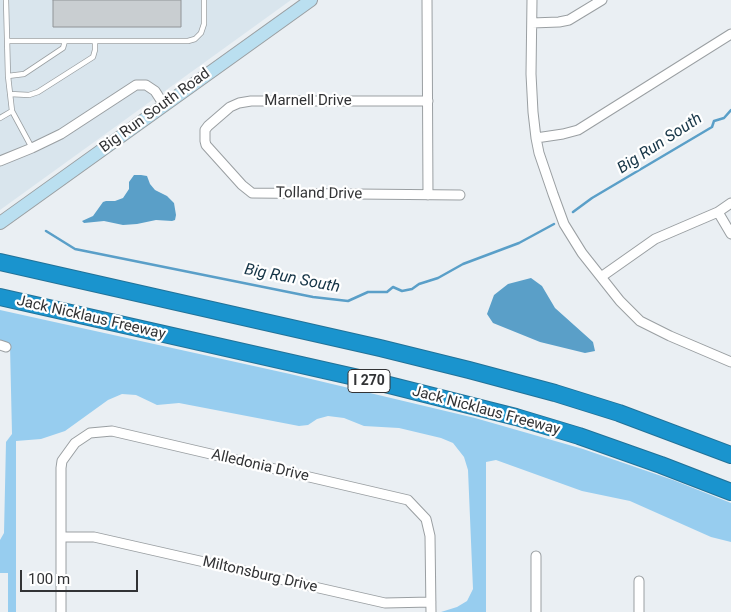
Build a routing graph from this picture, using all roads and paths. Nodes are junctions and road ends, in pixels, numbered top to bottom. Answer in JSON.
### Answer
{"nodes":[{"id":1,"x":6,"y":0,"type":"edge"},
{"id":2,"x":204,"y":0,"type":"edge"},
{"id":3,"x":311,"y":0,"type":"edge"},
{"id":4,"x":427,"y":0,"type":"edge"},
{"id":5,"x":532,"y":0,"type":"edge"},
{"id":6,"x":602,"y":0,"type":"edge"},
{"id":7,"x":532,"y":23,"type":"junction"},
{"id":8,"x":731,"y":34,"type":"edge"},
{"id":9,"x":7,"y":41,"type":"junction"},
{"id":10,"x":65,"y":41,"type":"junction"},
{"id":11,"x":95,"y":41,"type":"junction"},
{"id":12,"x":8,"y":76,"type":"junction"},
{"id":13,"x":10,"y":94,"type":"junction"},
{"id":14,"x":428,"y":101,"type":"junction"},
{"id":15,"x":164,"y":105,"type":"junction"},
{"id":16,"x":12,"y":111,"type":"junction"},
{"id":17,"x":0,"y":118,"type":"edge"},
{"id":18,"x":205,"y":137,"type":"joint"},
{"id":19,"x":536,"y":138,"type":"junction"},
{"id":20,"x":32,"y":148,"type":"junction"},
{"id":21,"x":0,"y":161,"type":"edge"},
{"id":22,"x":428,"y":195,"type":"junction"},
{"id":23,"x":460,"y":196,"type":"dead end"},
{"id":24,"x":731,"y":203,"type":"edge"},
{"id":25,"x":718,"y":212,"type":"junction"},
{"id":26,"x":0,"y":223,"type":"edge"},
{"id":27,"x":731,"y":234,"type":"edge"},
{"id":28,"x":0,"y":262,"type":"edge"},
{"id":29,"x":600,"y":277,"type":"junction"},
{"id":30,"x":0,"y":297,"type":"edge"},
{"id":31,"x":731,"y":362,"type":"edge"},
{"id":32,"x":731,"y":455,"type":"edge"},
{"id":33,"x":731,"y":492,"type":"edge"},
{"id":34,"x":61,"y":537,"type":"junction"},
{"id":35,"x":536,"y":556,"type":"dead end"},
{"id":36,"x":639,"y":581,"type":"dead end"},
{"id":37,"x":431,"y":602,"type":"junction"},
{"id":38,"x":61,"y":612,"type":"edge"},
{"id":39,"x":431,"y":612,"type":"edge"},
{"id":40,"x":536,"y":612,"type":"edge"},
{"id":41,"x":639,"y":612,"type":"edge"}],
"edges":[{"from":1,"to":9,"type":"lane"},
{"from":2,"to":11,"type":"lane"},
{"from":3,"to":15,"type":"street","name":"Big Run South Road"},
{"from":4,"to":14,"type":"street"},
{"from":5,"to":7,"type":"street"},
{"from":6,"to":7,"type":"street"},
{"from":7,"to":19,"type":"street"},
{"from":8,"to":19,"type":"street"},
{"from":9,"to":10,"type":"lane"},
{"from":9,"to":12,"type":"lane"},
{"from":10,"to":11,"type":"lane"},
{"from":10,"to":12,"type":"lane"},
{"from":11,"to":13,"type":"lane"},
{"from":12,"to":13,"type":"lane"},
{"from":13,"to":16,"type":"lane"},
{"from":14,"to":18,"type":"street","name":"Marnell Drive"},
{"from":14,"to":22,"type":"street"},
{"from":15,"to":20,"type":"street"},
{"from":15,"to":26,"type":"street","name":"Big Run South Road"},
{"from":16,"to":17,"type":"lane"},
{"from":16,"to":20,"type":"lane"},
{"from":18,"to":22,"type":"street","name":"Tolland Drive"},
{"from":19,"to":29,"type":"street"},
{"from":20,"to":21,"type":"street"},
{"from":22,"to":23,"type":"street","name":"Tolland Drive"},
{"from":24,"to":25,"type":"street"},
{"from":25,"to":27,"type":"street"},
{"from":25,"to":29,"type":"street"},
{"from":28,"to":32,"type":"highway","number":"I 270"},
{"from":29,"to":31,"type":"street"},
{"from":30,"to":33,"type":"highway","name":"Jack Nicklaus Freeway","number":"I 270"},
{"from":34,"to":37,"type":"street","name":"Miltonsburg Drive"},
{"from":34,"to":37,"type":"street","name":"Alledonia Drive"},
{"from":34,"to":38,"type":"street"},
{"from":35,"to":40,"type":"street"},
{"from":36,"to":41,"type":"street"},
{"from":37,"to":39,"type":"street"}]}
